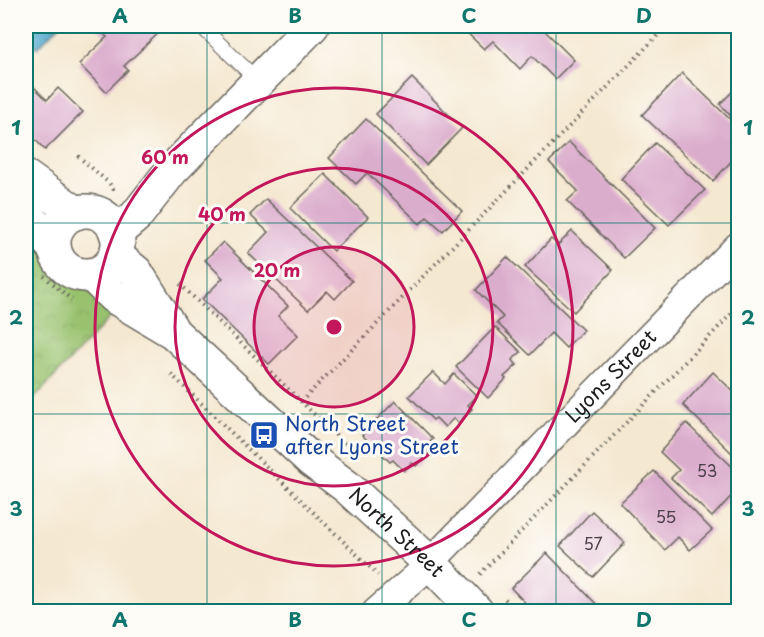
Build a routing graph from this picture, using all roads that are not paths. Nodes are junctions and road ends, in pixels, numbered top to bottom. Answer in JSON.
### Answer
{"nodes":[{"id":1,"x":201,"y":26,"type":"edge"},
{"id":2,"x":312,"y":26,"type":"edge"},
{"id":3,"x":258,"y":81,"type":"junction"},
{"id":4,"x":26,"y":177,"type":"edge"},
{"id":5,"x":26,"y":214,"type":"edge"},
{"id":6,"x":738,"y":246,"type":"edge"},
{"id":7,"x":95,"y":248,"type":"junction"},
{"id":8,"x":46,"y":258,"type":"junction"},
{"id":9,"x":423,"y":579,"type":"edge"},
{"id":10,"x":489,"y":597,"type":"edge"},
{"id":11,"x":376,"y":612,"type":"edge"},
{"id":12,"x":453,"y":612,"type":"edge"}],
"edges":[{"from":1,"to":3,"type":"lane"},
{"from":2,"to":3,"type":"street"},
{"from":3,"to":7,"type":"street"},
{"from":4,"to":7,"type":"street","name":"North Street"},
{"from":5,"to":8,"type":"street"},
{"from":6,"to":9,"type":"street","name":"Lyons Street"},
{"from":7,"to":8,"type":"street"},
{"from":7,"to":8,"type":"street"},
{"from":7,"to":9,"type":"street","name":"North Street"},
{"from":9,"to":10,"type":"street","name":"North Street"},
{"from":9,"to":11,"type":"street","name":"Lyons Street"},
{"from":9,"to":12,"type":"street","name":"North Street"}]}
